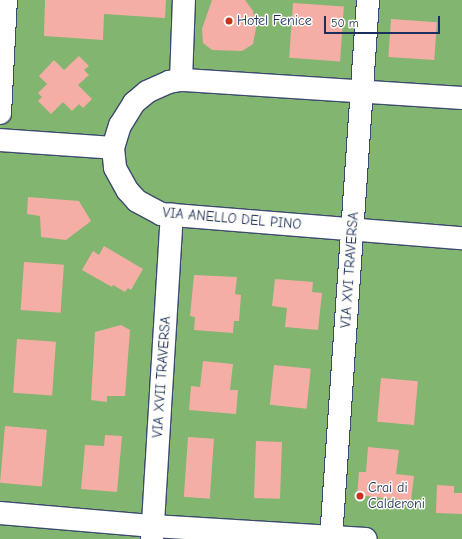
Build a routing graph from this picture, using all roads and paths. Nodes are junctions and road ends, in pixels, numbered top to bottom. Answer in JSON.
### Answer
{"nodes":[{"id":1,"x":6,"y":0,"type":"edge"},
{"id":2,"x":184,"y":0,"type":"edge"},
{"id":3,"x":368,"y":0,"type":"edge"},
{"id":4,"x":181,"y":80,"type":"junction"},
{"id":5,"x":361,"y":92,"type":"junction"},
{"id":6,"x":462,"y":98,"type":"edge"},
{"id":7,"x":0,"y":113,"type":"edge"},
{"id":8,"x":0,"y":140,"type":"edge"},
{"id":9,"x":113,"y":148,"type":"junction"},
{"id":10,"x":172,"y":216,"type":"junction"},
{"id":11,"x":352,"y":230,"type":"junction"},
{"id":12,"x":462,"y":238,"type":"edge"},
{"id":13,"x":0,"y":513,"type":"edge"},
{"id":14,"x":153,"y":533,"type":"edge"},
{"id":15,"x":331,"y":538,"type":"edge"},
{"id":16,"x":366,"y":539,"type":"edge"}],
"edges":[{"from":1,"to":7,"type":"street"},
{"from":2,"to":4,"type":"street"},
{"from":3,"to":5,"type":"street","name":"VIA XVI TRAVERSA"},
{"from":4,"to":5,"type":"street","name":"VIA ANELLO DEL PINO"},
{"from":4,"to":9,"type":"street","name":"VIA ANELLO DEL PINO"},
{"from":5,"to":6,"type":"street","name":"VIA ANELLO DEL PINO"},
{"from":5,"to":11,"type":"street","name":"VIA XVI TRAVERSA"},
{"from":8,"to":9,"type":"street"},
{"from":9,"to":10,"type":"street","name":"VIA ANELLO DEL PINO"},
{"from":10,"to":11,"type":"street","name":"VIA ANELLO DEL PINO"},
{"from":10,"to":14,"type":"street","name":"VIA XVII TRAVERSA"},
{"from":11,"to":12,"type":"street","name":"VIA ANELLO DEL PINO"},
{"from":11,"to":15,"type":"street","name":"VIA XVI TRAVERSA"},
{"from":13,"to":14,"type":"street"},
{"from":14,"to":15,"type":"street"},
{"from":15,"to":16,"type":"street"}]}
